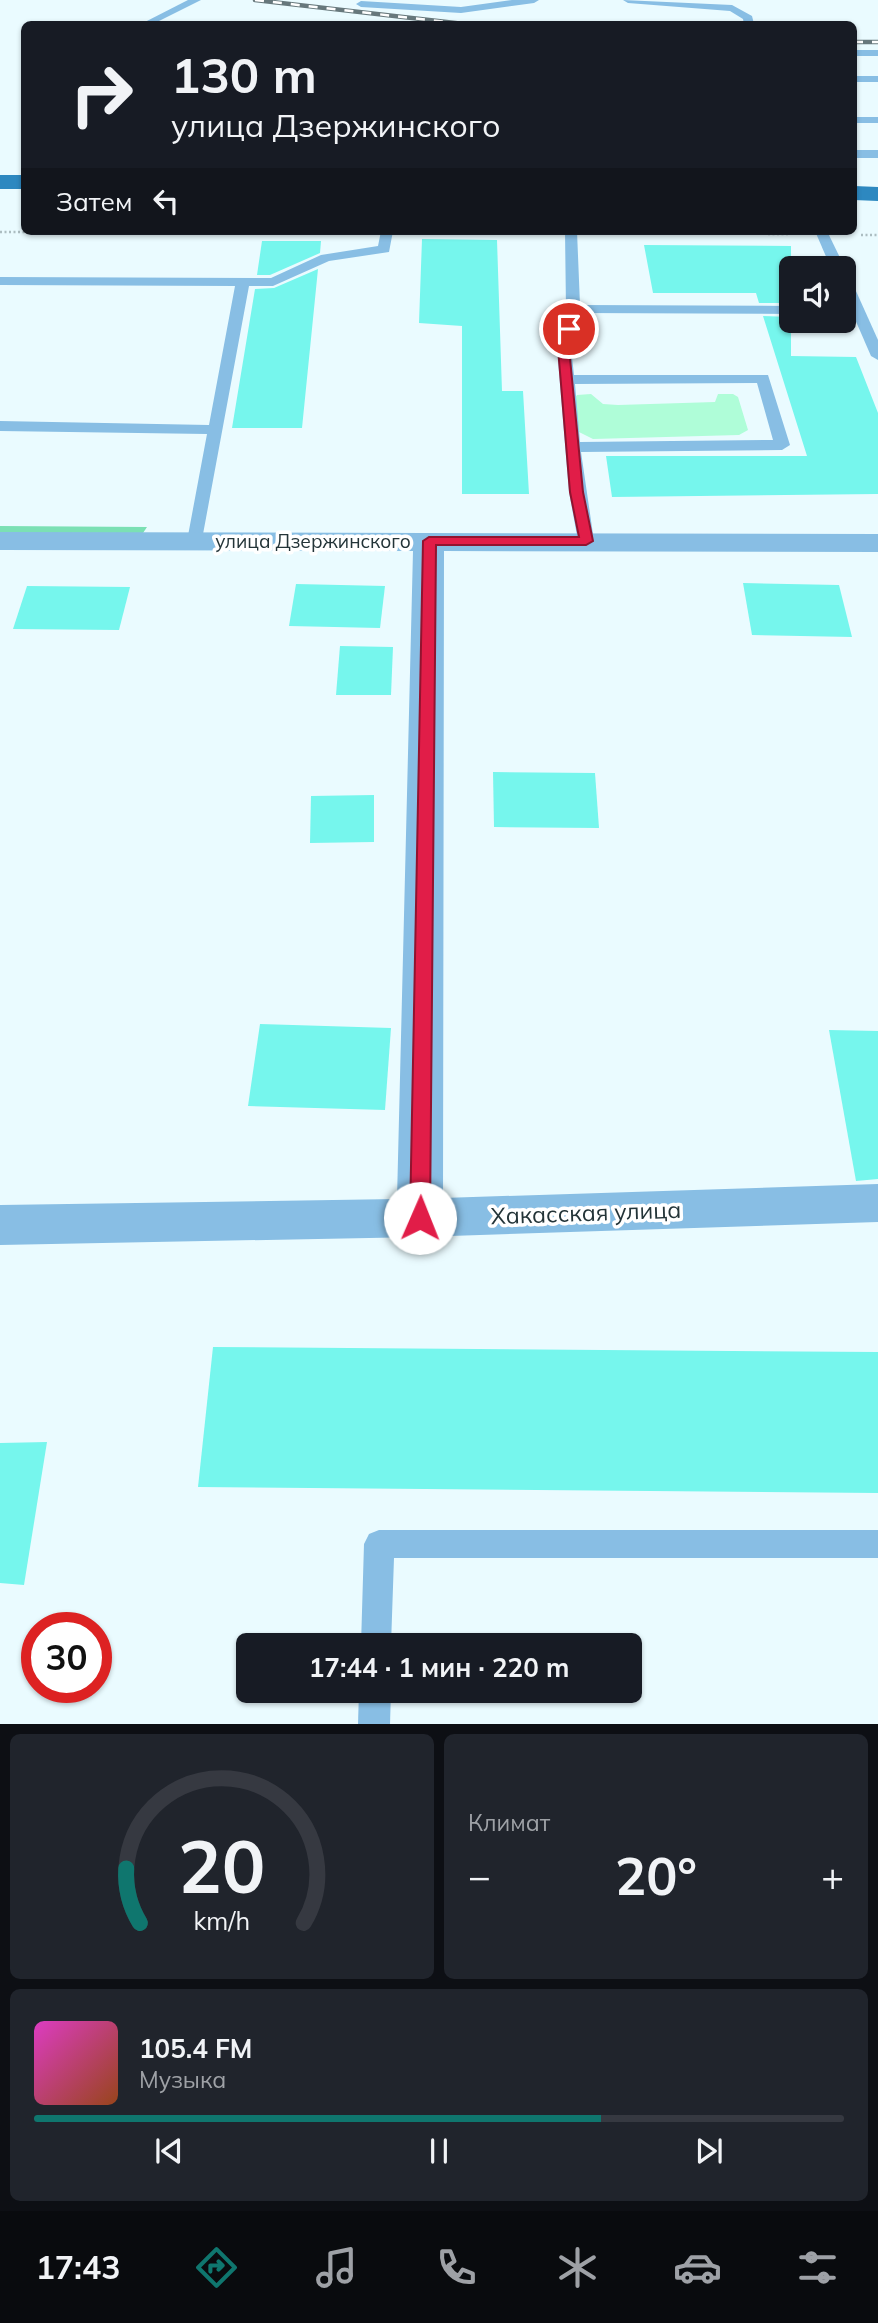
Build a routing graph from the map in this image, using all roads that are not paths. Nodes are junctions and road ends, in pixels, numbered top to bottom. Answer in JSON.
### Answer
{"nodes":[{"id":1,"x":197,"y":0,"type":"edge"},
{"id":2,"x":534,"y":0,"type":"edge"},
{"id":3,"x":628,"y":0,"type":"edge"},
{"id":4,"x":361,"y":4,"type":"dead end"},
{"id":5,"x":152,"y":21,"type":"edge"},
{"id":6,"x":748,"y":21,"type":"edge"},
{"id":7,"x":857,"y":53,"type":"edge"},
{"id":8,"x":878,"y":53,"type":"edge"},
{"id":9,"x":857,"y":79,"type":"edge"},
{"id":10,"x":878,"y":79,"type":"edge"},
{"id":11,"x":857,"y":120,"type":"edge"},
{"id":12,"x":878,"y":120,"type":"edge"},
{"id":13,"x":857,"y":154,"type":"edge"},
{"id":14,"x":878,"y":154,"type":"edge"},
{"id":15,"x":0,"y":182,"type":"edge"},
{"id":16,"x":21,"y":182,"type":"edge"},
{"id":17,"x":857,"y":193,"type":"edge"},
{"id":18,"x":878,"y":194,"type":"edge"},
{"id":19,"x":0,"y":199,"type":"edge"},
{"id":20,"x":21,"y":200,"type":"edge"},
{"id":21,"x":857,"y":211,"type":"edge"},
{"id":22,"x":878,"y":211,"type":"edge"},
{"id":23,"x":386,"y":235,"type":"edge"},
{"id":24,"x":571,"y":235,"type":"edge"},
{"id":25,"x":823,"y":235,"type":"edge"},
{"id":26,"x":832,"y":256,"type":"edge"},
{"id":27,"x":0,"y":281,"type":"edge"},
{"id":28,"x":243,"y":282,"type":"junction"},
{"id":29,"x":573,"y":309,"type":"junction"},
{"id":30,"x":779,"y":310,"type":"edge"},
{"id":31,"x":856,"y":310,"type":"edge"},
{"id":32,"x":878,"y":356,"type":"edge"},
{"id":33,"x":567,"y":380,"type":"junction"},
{"id":34,"x":0,"y":426,"type":"edge"},
{"id":35,"x":216,"y":430,"type":"junction"},
{"id":36,"x":573,"y":447,"type":"junction"},
{"id":37,"x":0,"y":541,"type":"edge"},
{"id":38,"x":195,"y":541,"type":"junction"},
{"id":39,"x":429,"y":541,"type":"junction"},
{"id":40,"x":586,"y":541,"type":"junction"},
{"id":41,"x":878,"y":543,"type":"edge"},
{"id":42,"x":878,"y":1203,"type":"edge"},
{"id":43,"x":420,"y":1218,"type":"junction"},
{"id":44,"x":0,"y":1225,"type":"edge"},
{"id":45,"x":878,"y":1544,"type":"edge"},
{"id":46,"x":376,"y":1633,"type":"edge"},
{"id":47,"x":375,"y":1703,"type":"edge"},
{"id":48,"x":374,"y":1724,"type":"edge"}],
"edges":[{"from":1,"to":5,"type":"lane"},
{"from":2,"to":4,"type":"lane"},
{"from":3,"to":6,"type":"lane"},
{"from":7,"to":8,"type":"lane"},
{"from":9,"to":10,"type":"lane"},
{"from":11,"to":12,"type":"lane"},
{"from":13,"to":14,"type":"lane"},
{"from":15,"to":16,"type":"main road"},
{"from":17,"to":18,"type":"main road"},
{"from":19,"to":20,"type":"main road"},
{"from":21,"to":22,"type":"main road"},
{"from":23,"to":28,"type":"lane"},
{"from":24,"to":29,"type":"lane"},
{"from":25,"to":26,"type":"lane"},
{"from":27,"to":28,"type":"lane"},
{"from":28,"to":35,"type":"lane"},
{"from":29,"to":30,"type":"lane"},
{"from":29,"to":33,"type":"lane"},
{"from":31,"to":32,"type":"lane"},
{"from":33,"to":36,"type":"lane"},
{"from":33,"to":36,"type":"lane"},
{"from":34,"to":35,"type":"lane"},
{"from":35,"to":38,"type":"lane"},
{"from":36,"to":40,"type":"lane"},
{"from":37,"to":38,"type":"street","name":"улица Дзержинского"},
{"from":38,"to":39,"type":"street","name":"улица Дзержинского"},
{"from":39,"to":40,"type":"street","name":"улица Дзержинского"},
{"from":39,"to":43,"type":"street"},
{"from":40,"to":41,"type":"street","name":"улица Дзержинского"},
{"from":42,"to":43,"type":"street","name":"Хакасская улица"},
{"from":43,"to":44,"type":"street","name":"Хакасская улица"},
{"from":45,"to":46,"type":"lane"},
{"from":47,"to":48,"type":"lane"}]}
